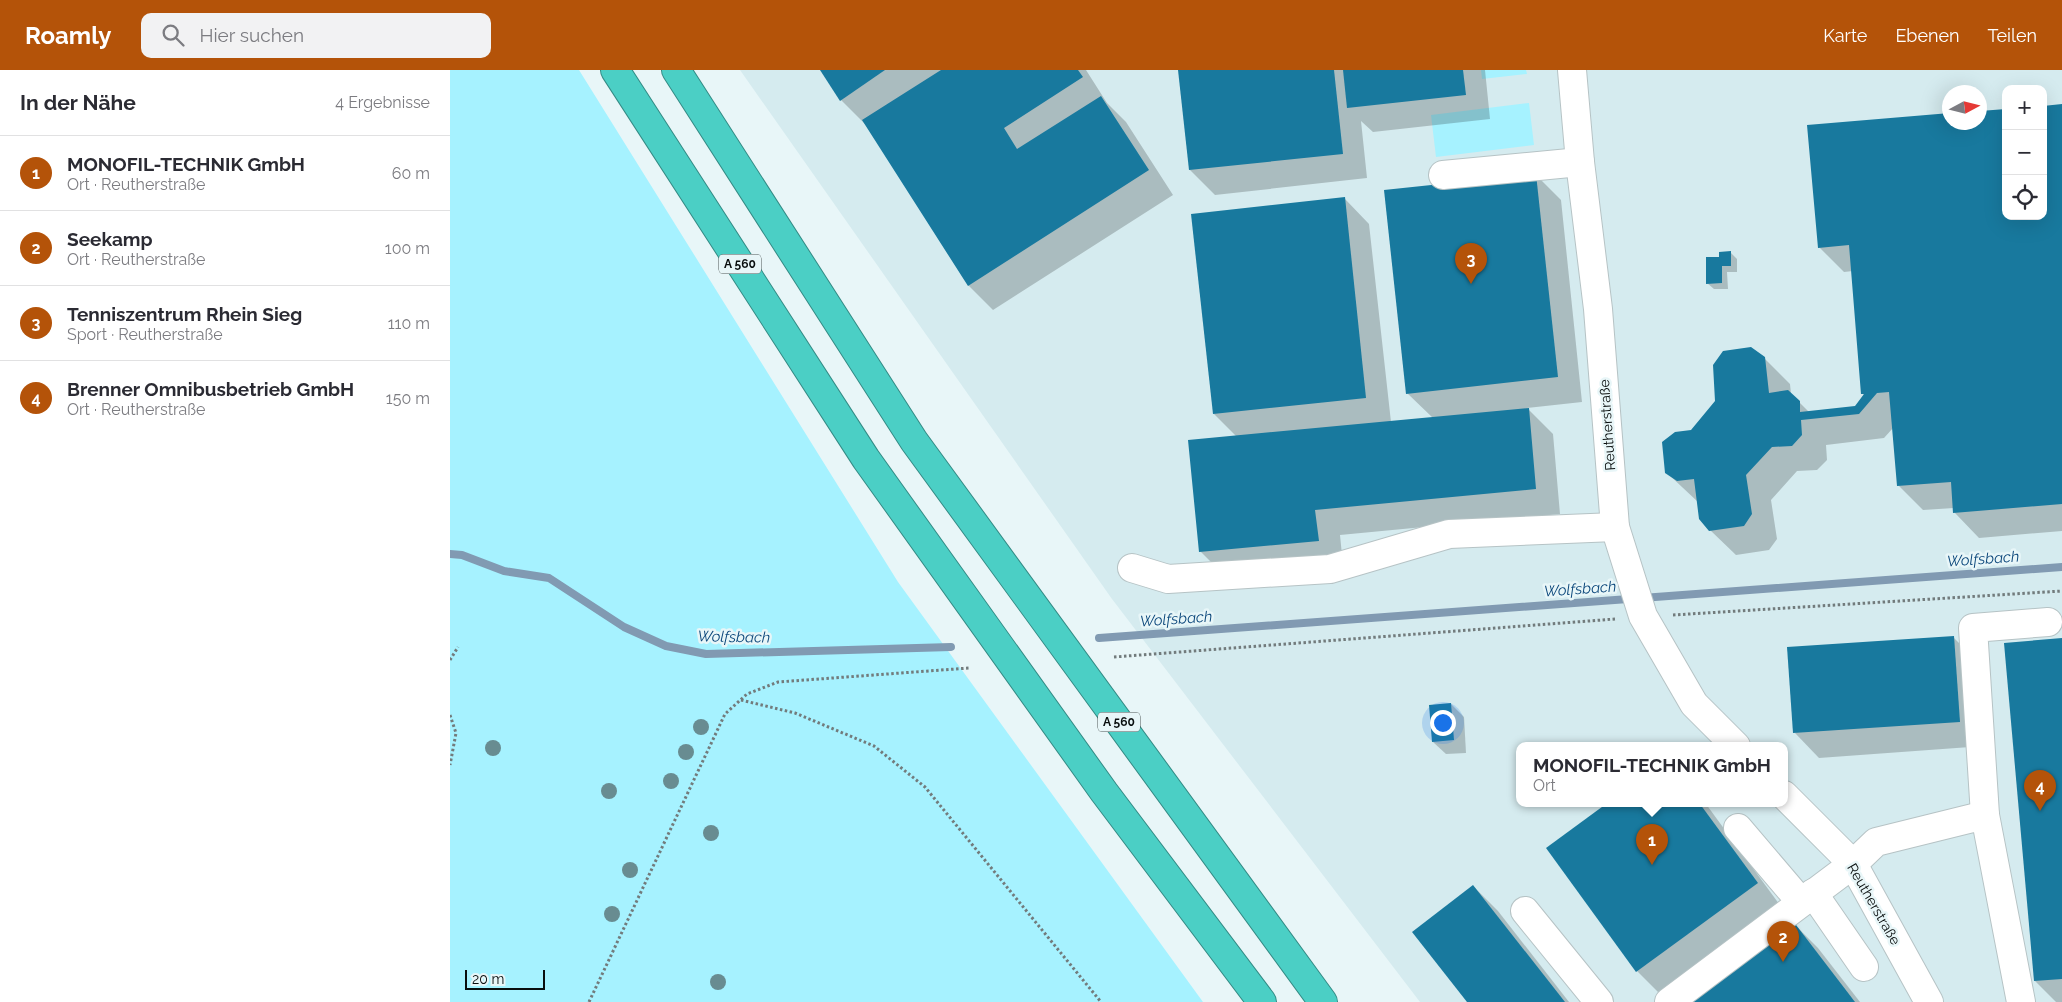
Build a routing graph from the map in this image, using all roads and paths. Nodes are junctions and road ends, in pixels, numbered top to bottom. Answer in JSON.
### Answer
{"nodes":[{"id":1,"x":615,"y":70,"type":"edge"},
{"id":2,"x":676,"y":70,"type":"edge"},
{"id":3,"x":1572,"y":70,"type":"edge"},
{"id":4,"x":1580,"y":162,"type":"junction"},
{"id":5,"x":1443,"y":175,"type":"dead end"},
{"id":6,"x":1615,"y":527,"type":"junction"},
{"id":7,"x":1132,"y":568,"type":"dead end"},
{"id":8,"x":2062,"y":591,"type":"edge"},
{"id":9,"x":1642,"y":616,"type":"junction"},
{"id":10,"x":2048,"y":622,"type":"dead end"},
{"id":11,"x":458,"y":647,"type":"dead end"},
{"id":12,"x":1114,"y":657,"type":"dead end"},
{"id":13,"x":450,"y":660,"type":"edge"},
{"id":14,"x":968,"y":668,"type":"dead end"},
{"id":15,"x":740,"y":700,"type":"junction"},
{"id":16,"x":450,"y":715,"type":"edge"},
{"id":17,"x":1732,"y":742,"type":"edge"},
{"id":18,"x":450,"y":765,"type":"edge"},
{"id":19,"x":1788,"y":799,"type":"edge"},
{"id":20,"x":1984,"y":815,"type":"junction"},
{"id":21,"x":1738,"y":828,"type":"dead end"},
{"id":22,"x":1853,"y":864,"type":"junction"},
{"id":23,"x":1808,"y":898,"type":"junction"},
{"id":24,"x":1525,"y":911,"type":"dead end"},
{"id":25,"x":1864,"y":967,"type":"dead end"},
{"id":26,"x":589,"y":1002,"type":"edge"},
{"id":27,"x":1101,"y":1002,"type":"edge"},
{"id":28,"x":1262,"y":1002,"type":"edge"},
{"id":29,"x":1323,"y":1002,"type":"edge"},
{"id":30,"x":1599,"y":1002,"type":"edge"},
{"id":31,"x":1669,"y":1002,"type":"edge"},
{"id":32,"x":1929,"y":1002,"type":"edge"},
{"id":33,"x":2021,"y":1002,"type":"edge"}],
"edges":[{"from":1,"to":28,"type":"highway","number":"A 560"},
{"from":2,"to":29,"type":"highway","number":"A 560"},
{"from":3,"to":4,"type":"street","name":"Reutherstraße"},
{"from":4,"to":5,"type":"street"},
{"from":4,"to":6,"type":"street","name":"Reutherstraße"},
{"from":6,"to":7,"type":"street"},
{"from":6,"to":9,"type":"street","name":"Reutherstraße"},
{"from":8,"to":9,"type":"path"},
{"from":9,"to":12,"type":"path"},
{"from":9,"to":17,"type":"street","name":"Reutherstraße"},
{"from":10,"to":20,"type":"street"},
{"from":11,"to":13,"type":"path"},
{"from":14,"to":15,"type":"path"},
{"from":15,"to":26,"type":"path"},
{"from":15,"to":27,"type":"path"},
{"from":16,"to":18,"type":"path"},
{"from":19,"to":22,"type":"street","name":"Reutherstraße"},
{"from":20,"to":22,"type":"street"},
{"from":20,"to":33,"type":"street"},
{"from":21,"to":23,"type":"street"},
{"from":22,"to":23,"type":"street"},
{"from":22,"to":32,"type":"street","name":"Reutherstraße"},
{"from":23,"to":25,"type":"street"},
{"from":23,"to":31,"type":"street"},
{"from":24,"to":30,"type":"street"}]}
